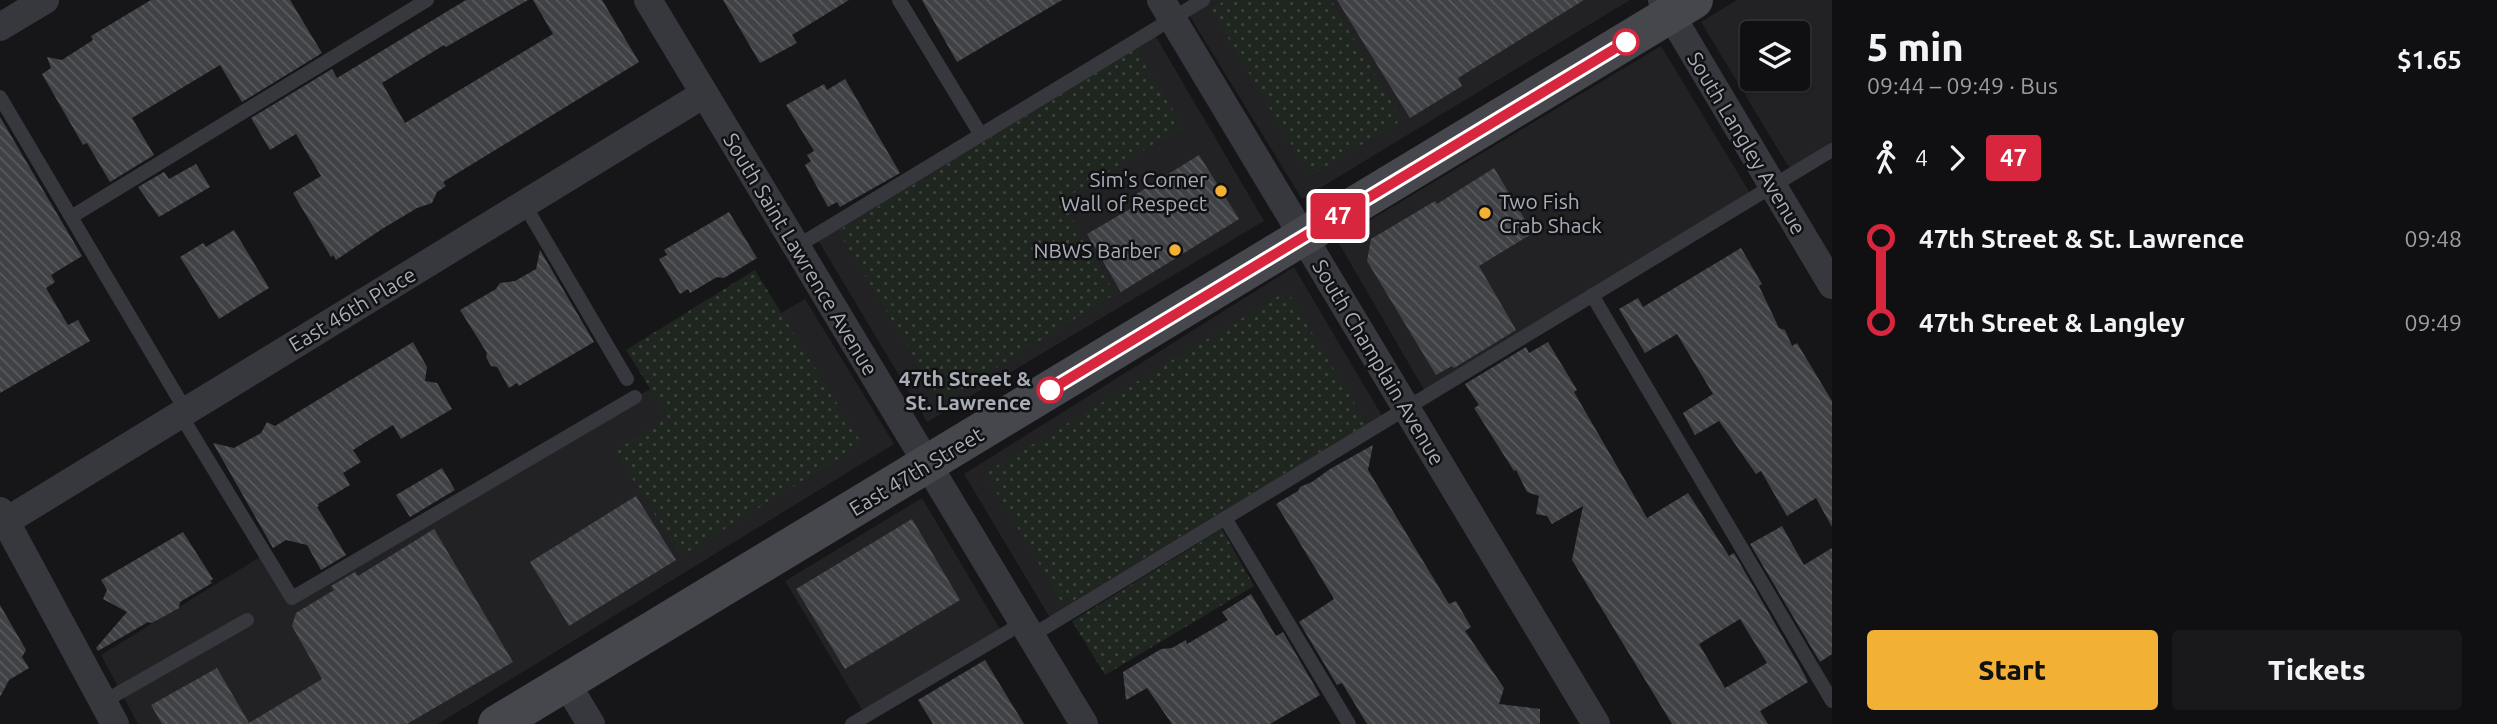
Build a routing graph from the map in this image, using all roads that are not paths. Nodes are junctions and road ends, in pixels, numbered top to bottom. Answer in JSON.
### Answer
{"nodes":[{"id":1,"x":45,"y":0,"type":"edge"},
{"id":2,"x":427,"y":0,"type":"edge"},
{"id":3,"x":648,"y":0,"type":"edge"},
{"id":4,"x":900,"y":0,"type":"edge"},
{"id":5,"x":1203,"y":0,"type":"edge"},
{"id":6,"x":1676,"y":5,"type":"edge"},
{"id":7,"x":1167,"y":9,"type":"edge"},
{"id":8,"x":0,"y":27,"type":"edge"},
{"id":9,"x":704,"y":94,"type":"junction"},
{"id":10,"x":0,"y":97,"type":"edge"},
{"id":11,"x":981,"y":135,"type":"junction"},
{"id":12,"x":1832,"y":149,"type":"edge"},
{"id":13,"x":1773,"y":186,"type":"junction"},
{"id":14,"x":524,"y":204,"type":"junction"},
{"id":15,"x":71,"y":217,"type":"junction"},
{"id":16,"x":1303,"y":236,"type":"junction"},
{"id":17,"x":796,"y":247,"type":"junction"},
{"id":18,"x":1832,"y":285,"type":"edge"},
{"id":19,"x":1592,"y":295,"type":"junction"},
{"id":20,"x":627,"y":379,"type":"dead end"},
{"id":21,"x":635,"y":397,"type":"dead end"},
{"id":22,"x":1406,"y":408,"type":"junction"},
{"id":23,"x":183,"y":412,"type":"junction"},
{"id":24,"x":928,"y":465,"type":"junction"},
{"id":25,"x":1225,"y":518,"type":"junction"},
{"id":26,"x":2,"y":519,"type":"edge"},
{"id":27,"x":247,"y":620,"type":"dead end"},
{"id":28,"x":1027,"y":630,"type":"junction"},
{"id":29,"x":566,"y":683,"type":"junction"},
{"id":30,"x":1832,"y":701,"type":"edge"},
{"id":31,"x":109,"y":713,"type":"edge"},
{"id":32,"x":497,"y":724,"type":"edge"},
{"id":33,"x":591,"y":724,"type":"edge"},
{"id":34,"x":852,"y":724,"type":"edge"},
{"id":35,"x":1084,"y":724,"type":"edge"},
{"id":36,"x":1349,"y":724,"type":"edge"},
{"id":37,"x":1596,"y":724,"type":"edge"}],
"edges":[{"from":1,"to":8,"type":"street"},
{"from":2,"to":15,"type":"lane"},
{"from":3,"to":9,"type":"street","name":"South Saint Lawrence Avenue"},
{"from":4,"to":11,"type":"lane"},
{"from":5,"to":7,"type":"lane"},
{"from":6,"to":13,"type":"street","name":"South Langley Avenue"},
{"from":6,"to":16,"type":"main road","name":"East 47th Street"},
{"from":7,"to":11,"type":"lane"},
{"from":7,"to":16,"type":"street","name":"South Champlain Avenue"},
{"from":9,"to":14,"type":"street","name":"East 46th Place"},
{"from":9,"to":17,"type":"street","name":"South Saint Lawrence Avenue"},
{"from":10,"to":15,"type":"lane"},
{"from":11,"to":17,"type":"lane"},
{"from":12,"to":13,"type":"lane"},
{"from":13,"to":18,"type":"street","name":"South Langley Avenue"},
{"from":13,"to":19,"type":"lane"},
{"from":14,"to":20,"type":"lane"},
{"from":14,"to":23,"type":"street","name":"East 46th Place"},
{"from":15,"to":23,"type":"lane"},
{"from":16,"to":22,"type":"street","name":"South Champlain Avenue"},
{"from":16,"to":24,"type":"main road","name":"East 47th Street"},
{"from":17,"to":24,"type":"street","name":"South Saint Lawrence Avenue"},
{"from":19,"to":22,"type":"lane"},
{"from":19,"to":30,"type":"lane"},
{"from":21,"to":23,"type":"lane"},
{"from":22,"to":25,"type":"lane"},
{"from":22,"to":37,"type":"street","name":"South Champlain Avenue"},
{"from":23,"to":26,"type":"street","name":"East 46th Place"},
{"from":24,"to":28,"type":"street","name":"South Saint Lawrence Avenue"},
{"from":24,"to":29,"type":"main road","name":"East 47th Street"},
{"from":25,"to":28,"type":"lane"},
{"from":25,"to":36,"type":"lane"},
{"from":26,"to":31,"type":"street"},
{"from":27,"to":31,"type":"lane"},
{"from":28,"to":34,"type":"lane"},
{"from":28,"to":35,"type":"street","name":"South Saint Lawrence Avenue"},
{"from":29,"to":32,"type":"main road","name":"East 47th Street"},
{"from":29,"to":33,"type":"street"}]}
